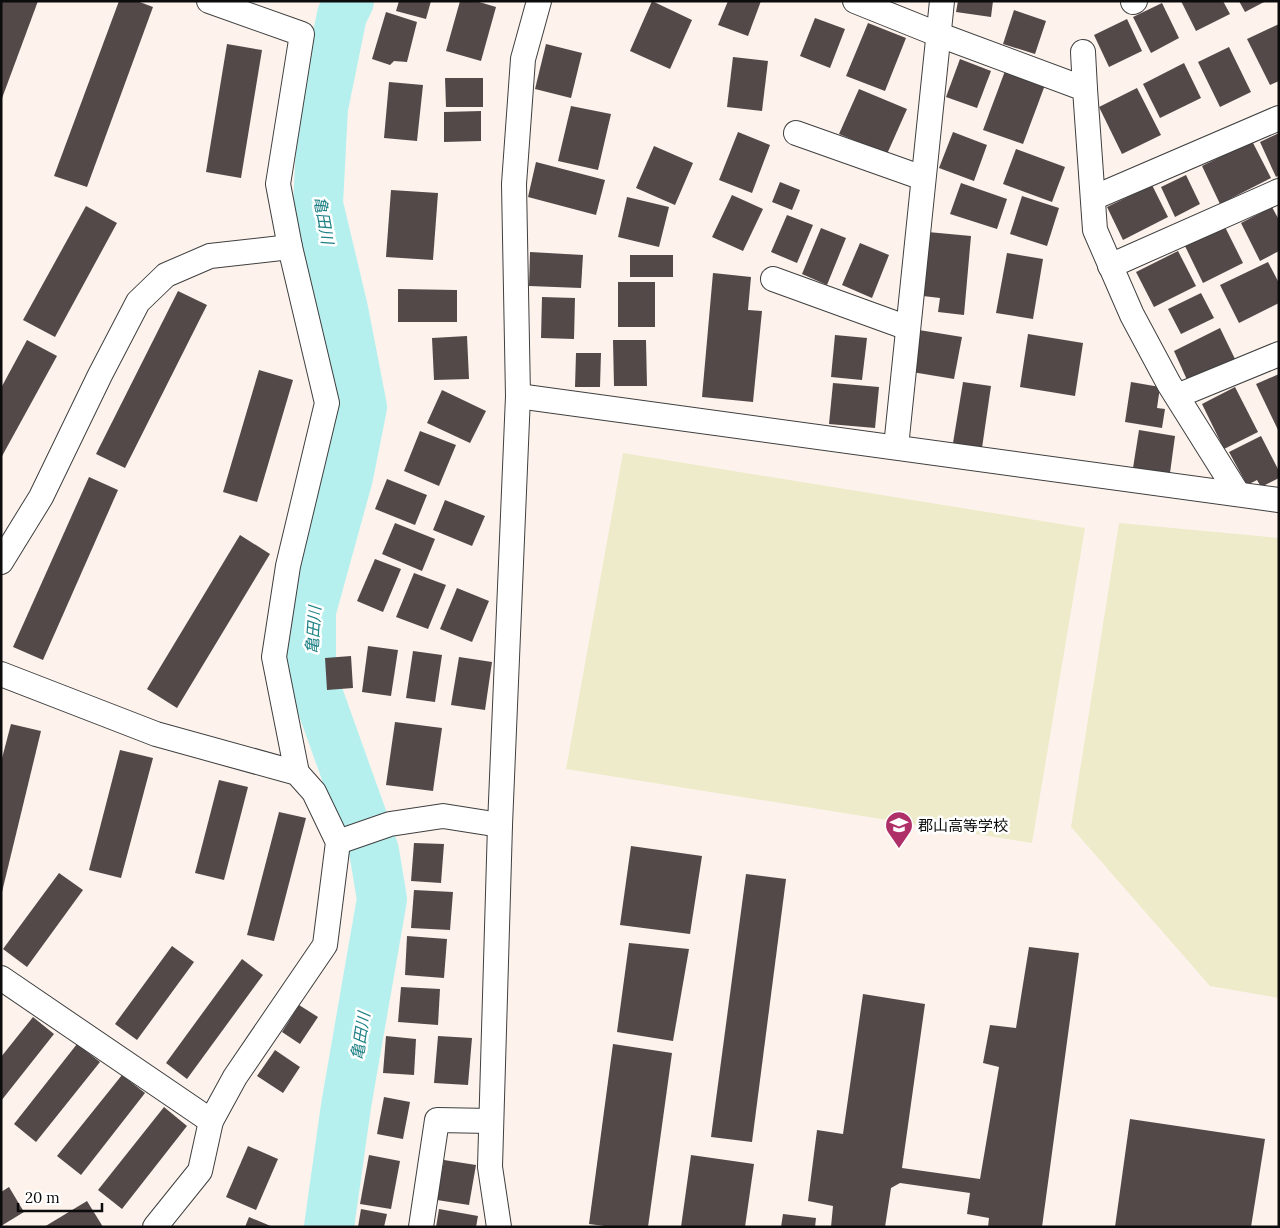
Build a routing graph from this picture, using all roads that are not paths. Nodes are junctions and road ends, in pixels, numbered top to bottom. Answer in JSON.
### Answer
{"nodes":[{"id":1,"x":208,"y":1,"type":"edge"},
{"id":2,"x":539,"y":1,"type":"edge"},
{"id":3,"x":855,"y":1,"type":"edge"},
{"id":4,"x":942,"y":1,"type":"edge"},
{"id":5,"x":938,"y":34,"type":"junction"},
{"id":6,"x":1083,"y":52,"type":"dead end"},
{"id":7,"x":1085,"y":90,"type":"junction"},
{"id":8,"x":1279,"y":118,"type":"edge"},
{"id":9,"x":796,"y":133,"type":"dead end"},
{"id":10,"x":923,"y":178,"type":"junction"},
{"id":11,"x":1279,"y":191,"type":"edge"},
{"id":12,"x":1093,"y":198,"type":"junction"},
{"id":13,"x":290,"y":247,"type":"junction"},
{"id":14,"x":1110,"y":266,"type":"junction"},
{"id":15,"x":772,"y":279,"type":"dead end"},
{"id":16,"x":908,"y":328,"type":"junction"},
{"id":17,"x":1279,"y":354,"type":"edge"},
{"id":18,"x":518,"y":396,"type":"junction"},
{"id":19,"x":1177,"y":396,"type":"junction"},
{"id":20,"x":896,"y":447,"type":"junction"},
{"id":21,"x":1238,"y":494,"type":"junction"},
{"id":22,"x":1279,"y":500,"type":"edge"},
{"id":23,"x":1,"y":562,"type":"edge"},
{"id":24,"x":1,"y":674,"type":"edge"},
{"id":25,"x":297,"y":773,"type":"junction"},
{"id":26,"x":500,"y":825,"type":"junction"},
{"id":27,"x":339,"y":842,"type":"junction"},
{"id":28,"x":1,"y":978,"type":"edge"},
{"id":29,"x":211,"y":1121,"type":"junction"},
{"id":30,"x":491,"y":1122,"type":"junction"},
{"id":31,"x":155,"y":1227,"type":"edge"},
{"id":32,"x":421,"y":1227,"type":"edge"},
{"id":33,"x":499,"y":1227,"type":"edge"}],
"edges":[{"from":1,"to":13,"type":"street"},
{"from":2,"to":18,"type":"street"},
{"from":3,"to":5,"type":"street"},
{"from":4,"to":5,"type":"street"},
{"from":5,"to":7,"type":"street"},
{"from":5,"to":10,"type":"street"},
{"from":6,"to":7,"type":"street"},
{"from":7,"to":12,"type":"street"},
{"from":8,"to":12,"type":"street"},
{"from":9,"to":10,"type":"street"},
{"from":10,"to":16,"type":"street"},
{"from":11,"to":14,"type":"street"},
{"from":12,"to":14,"type":"street"},
{"from":13,"to":23,"type":"street"},
{"from":13,"to":25,"type":"street"},
{"from":14,"to":19,"type":"street"},
{"from":15,"to":16,"type":"street"},
{"from":16,"to":20,"type":"street"},
{"from":17,"to":19,"type":"street"},
{"from":18,"to":20,"type":"street"},
{"from":18,"to":26,"type":"street"},
{"from":19,"to":21,"type":"street"},
{"from":20,"to":21,"type":"street"},
{"from":21,"to":22,"type":"street"},
{"from":24,"to":25,"type":"street"},
{"from":25,"to":27,"type":"street"},
{"from":26,"to":27,"type":"street"},
{"from":26,"to":30,"type":"street"},
{"from":27,"to":29,"type":"street"},
{"from":28,"to":29,"type":"street"},
{"from":29,"to":31,"type":"street"},
{"from":30,"to":32,"type":"street"},
{"from":30,"to":33,"type":"street"}]}
